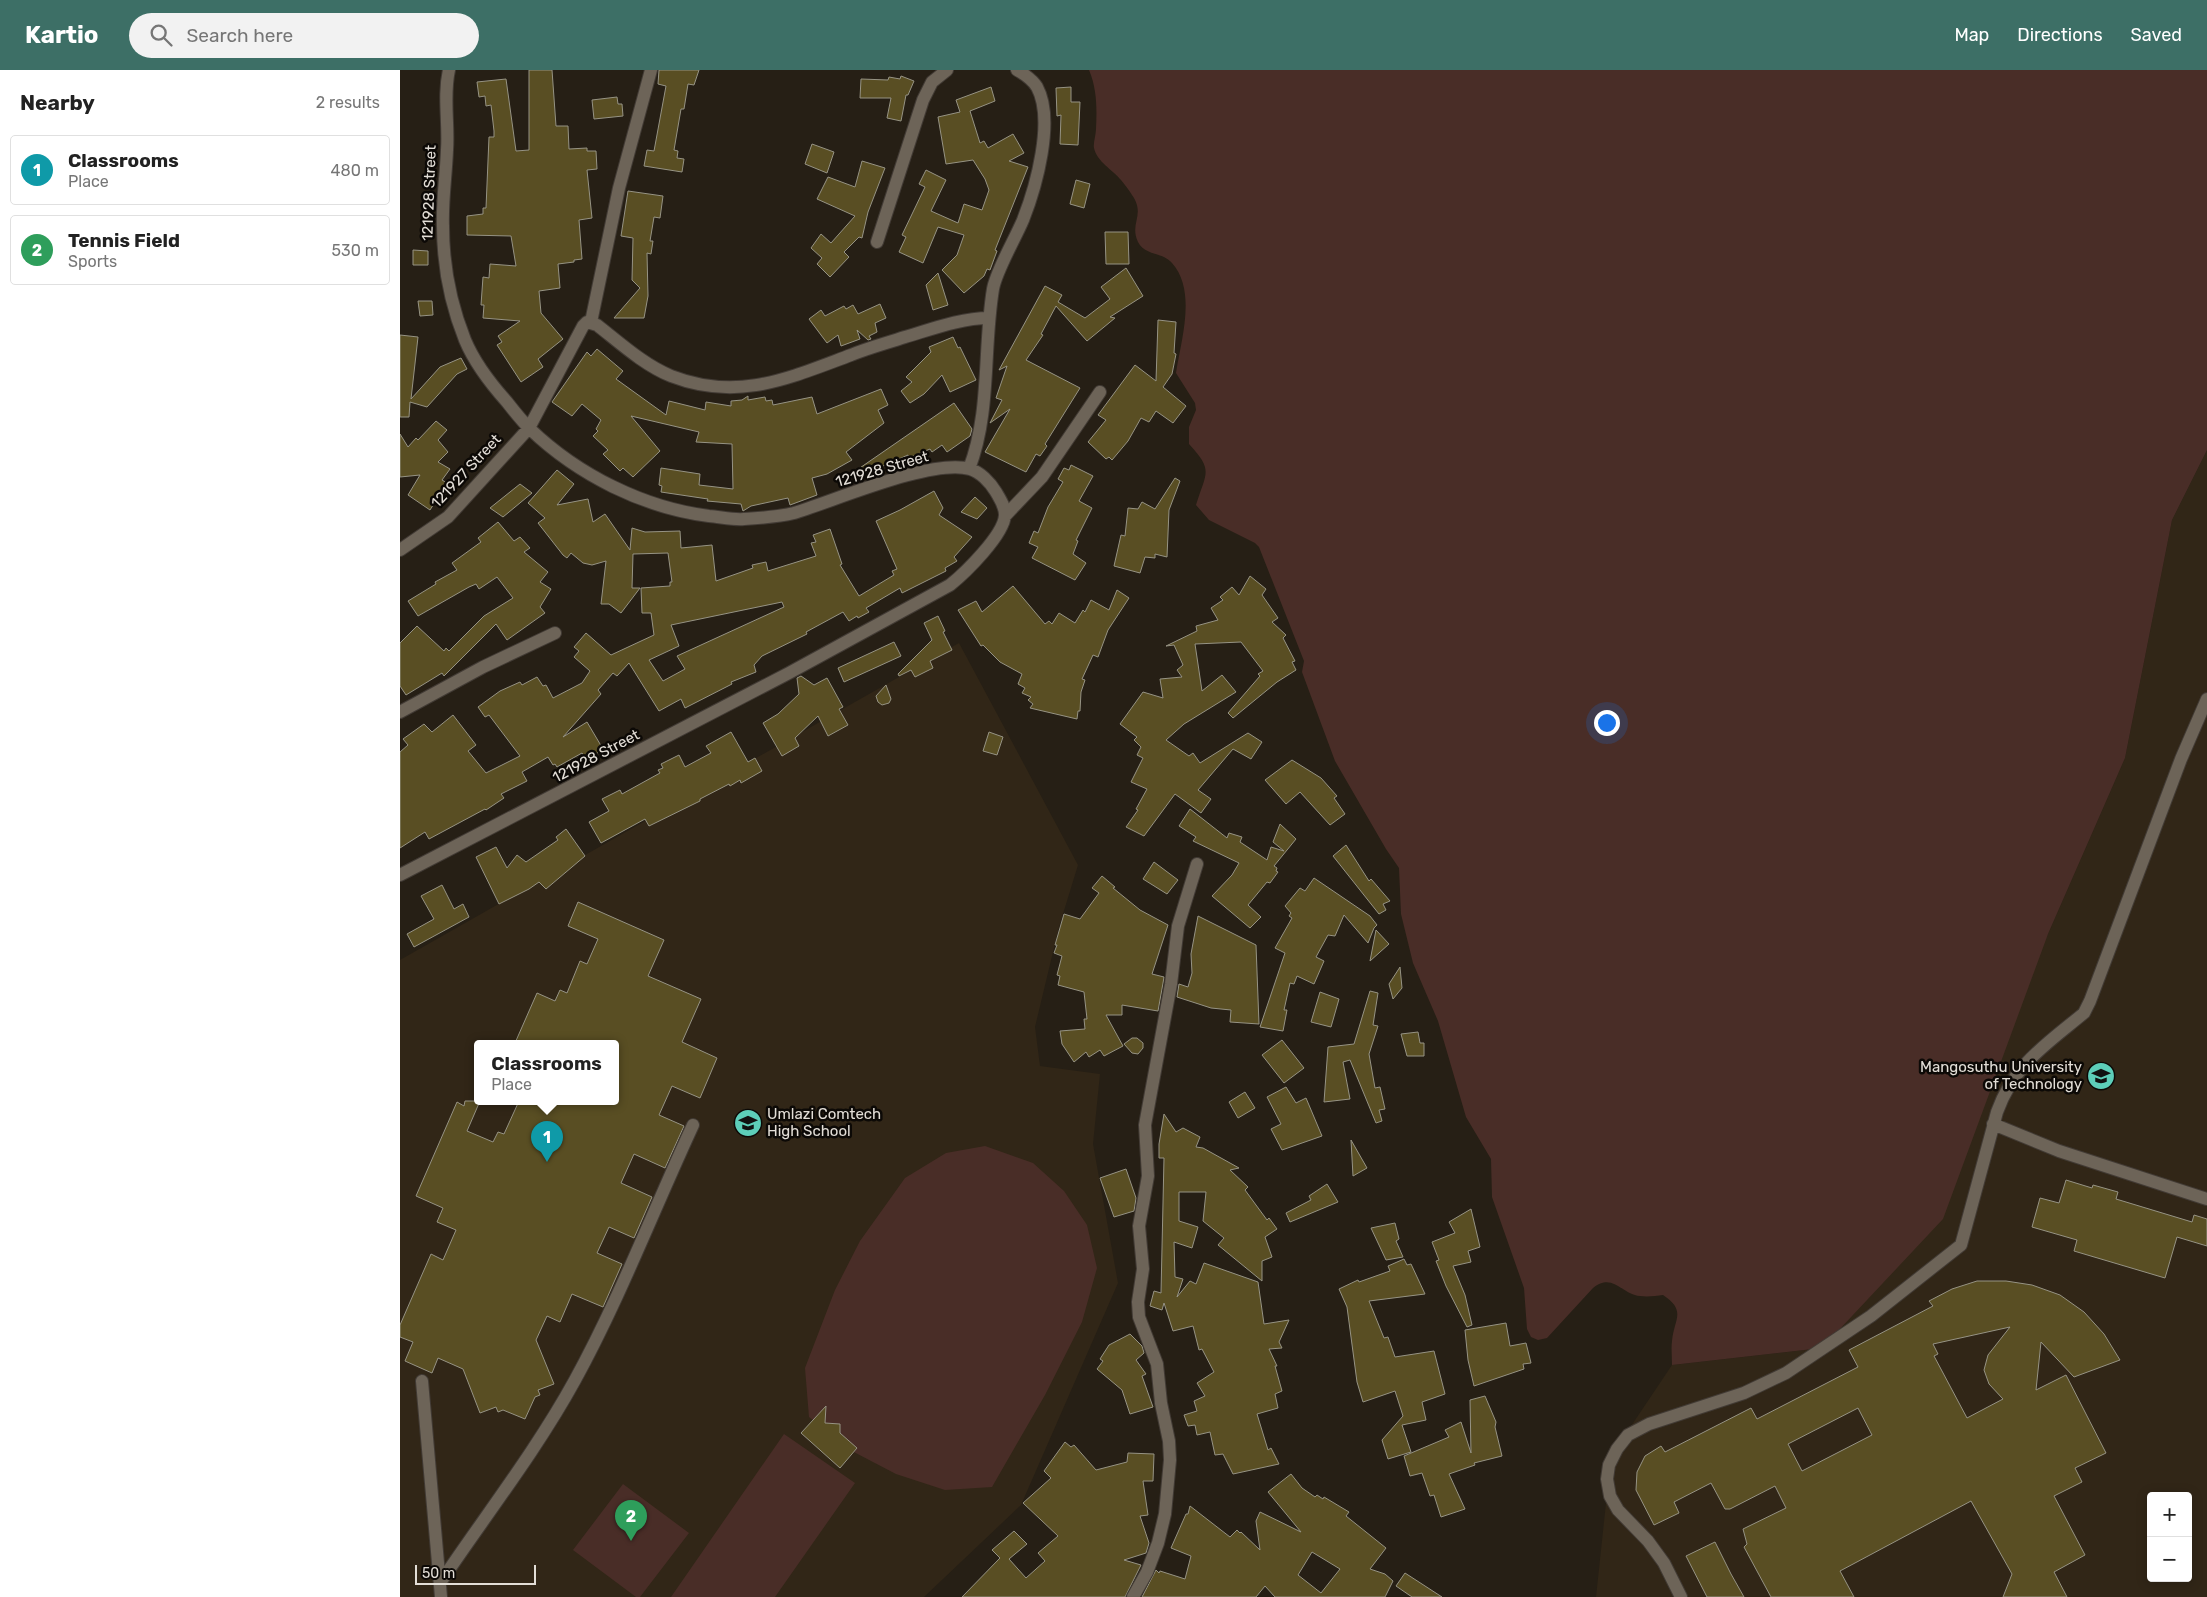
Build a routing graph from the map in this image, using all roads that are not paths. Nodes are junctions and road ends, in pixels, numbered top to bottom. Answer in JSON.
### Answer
{"nodes":[{"id":1,"x":449,"y":70,"type":"edge"},
{"id":2,"x":651,"y":70,"type":"edge"},
{"id":3,"x":947,"y":70,"type":"edge"},
{"id":4,"x":1017,"y":70,"type":"edge"},
{"id":5,"x":877,"y":242,"type":"dead end"},
{"id":6,"x":989,"y":318,"type":"junction"},
{"id":7,"x":591,"y":322,"type":"junction"},
{"id":8,"x":1100,"y":392,"type":"dead end"},
{"id":9,"x":529,"y":428,"type":"junction"},
{"id":10,"x":969,"y":469,"type":"junction"},
{"id":11,"x":1005,"y":516,"type":"junction"},
{"id":12,"x":400,"y":550,"type":"edge"},
{"id":13,"x":555,"y":633,"type":"dead end"},
{"id":14,"x":2207,"y":699,"type":"edge"},
{"id":15,"x":400,"y":712,"type":"edge"},
{"id":16,"x":1197,"y":864,"type":"dead end"},
{"id":17,"x":400,"y":875,"type":"edge"},
{"id":18,"x":1993,"y":1124,"type":"junction"},
{"id":19,"x":693,"y":1125,"type":"dead end"},
{"id":20,"x":2207,"y":1199,"type":"edge"},
{"id":21,"x":422,"y":1381,"type":"dead end"},
{"id":22,"x":440,"y":1583,"type":"junction"},
{"id":23,"x":441,"y":1597,"type":"edge"},
{"id":24,"x":1133,"y":1597,"type":"edge"},
{"id":25,"x":1681,"y":1597,"type":"edge"}],
"edges":[{"from":1,"to":9,"type":"street","name":"121928 Street"},
{"from":2,"to":7,"type":"street"},
{"from":3,"to":5,"type":"street"},
{"from":4,"to":6,"type":"street"},
{"from":6,"to":7,"type":"street"},
{"from":6,"to":10,"type":"street"},
{"from":7,"to":9,"type":"street","name":"121927 Street"},
{"from":8,"to":11,"type":"street","name":"121928 Street"},
{"from":9,"to":10,"type":"street","name":"121928 Street"},
{"from":9,"to":12,"type":"street","name":"121927 Street"},
{"from":10,"to":11,"type":"street"},
{"from":11,"to":17,"type":"street","name":"121928 Street"},
{"from":13,"to":15,"type":"street"},
{"from":14,"to":18,"type":"street"},
{"from":16,"to":24,"type":"street"},
{"from":18,"to":20,"type":"street"},
{"from":18,"to":25,"type":"street"},
{"from":19,"to":22,"type":"street"},
{"from":21,"to":22,"type":"street"},
{"from":22,"to":23,"type":"street"}]}
